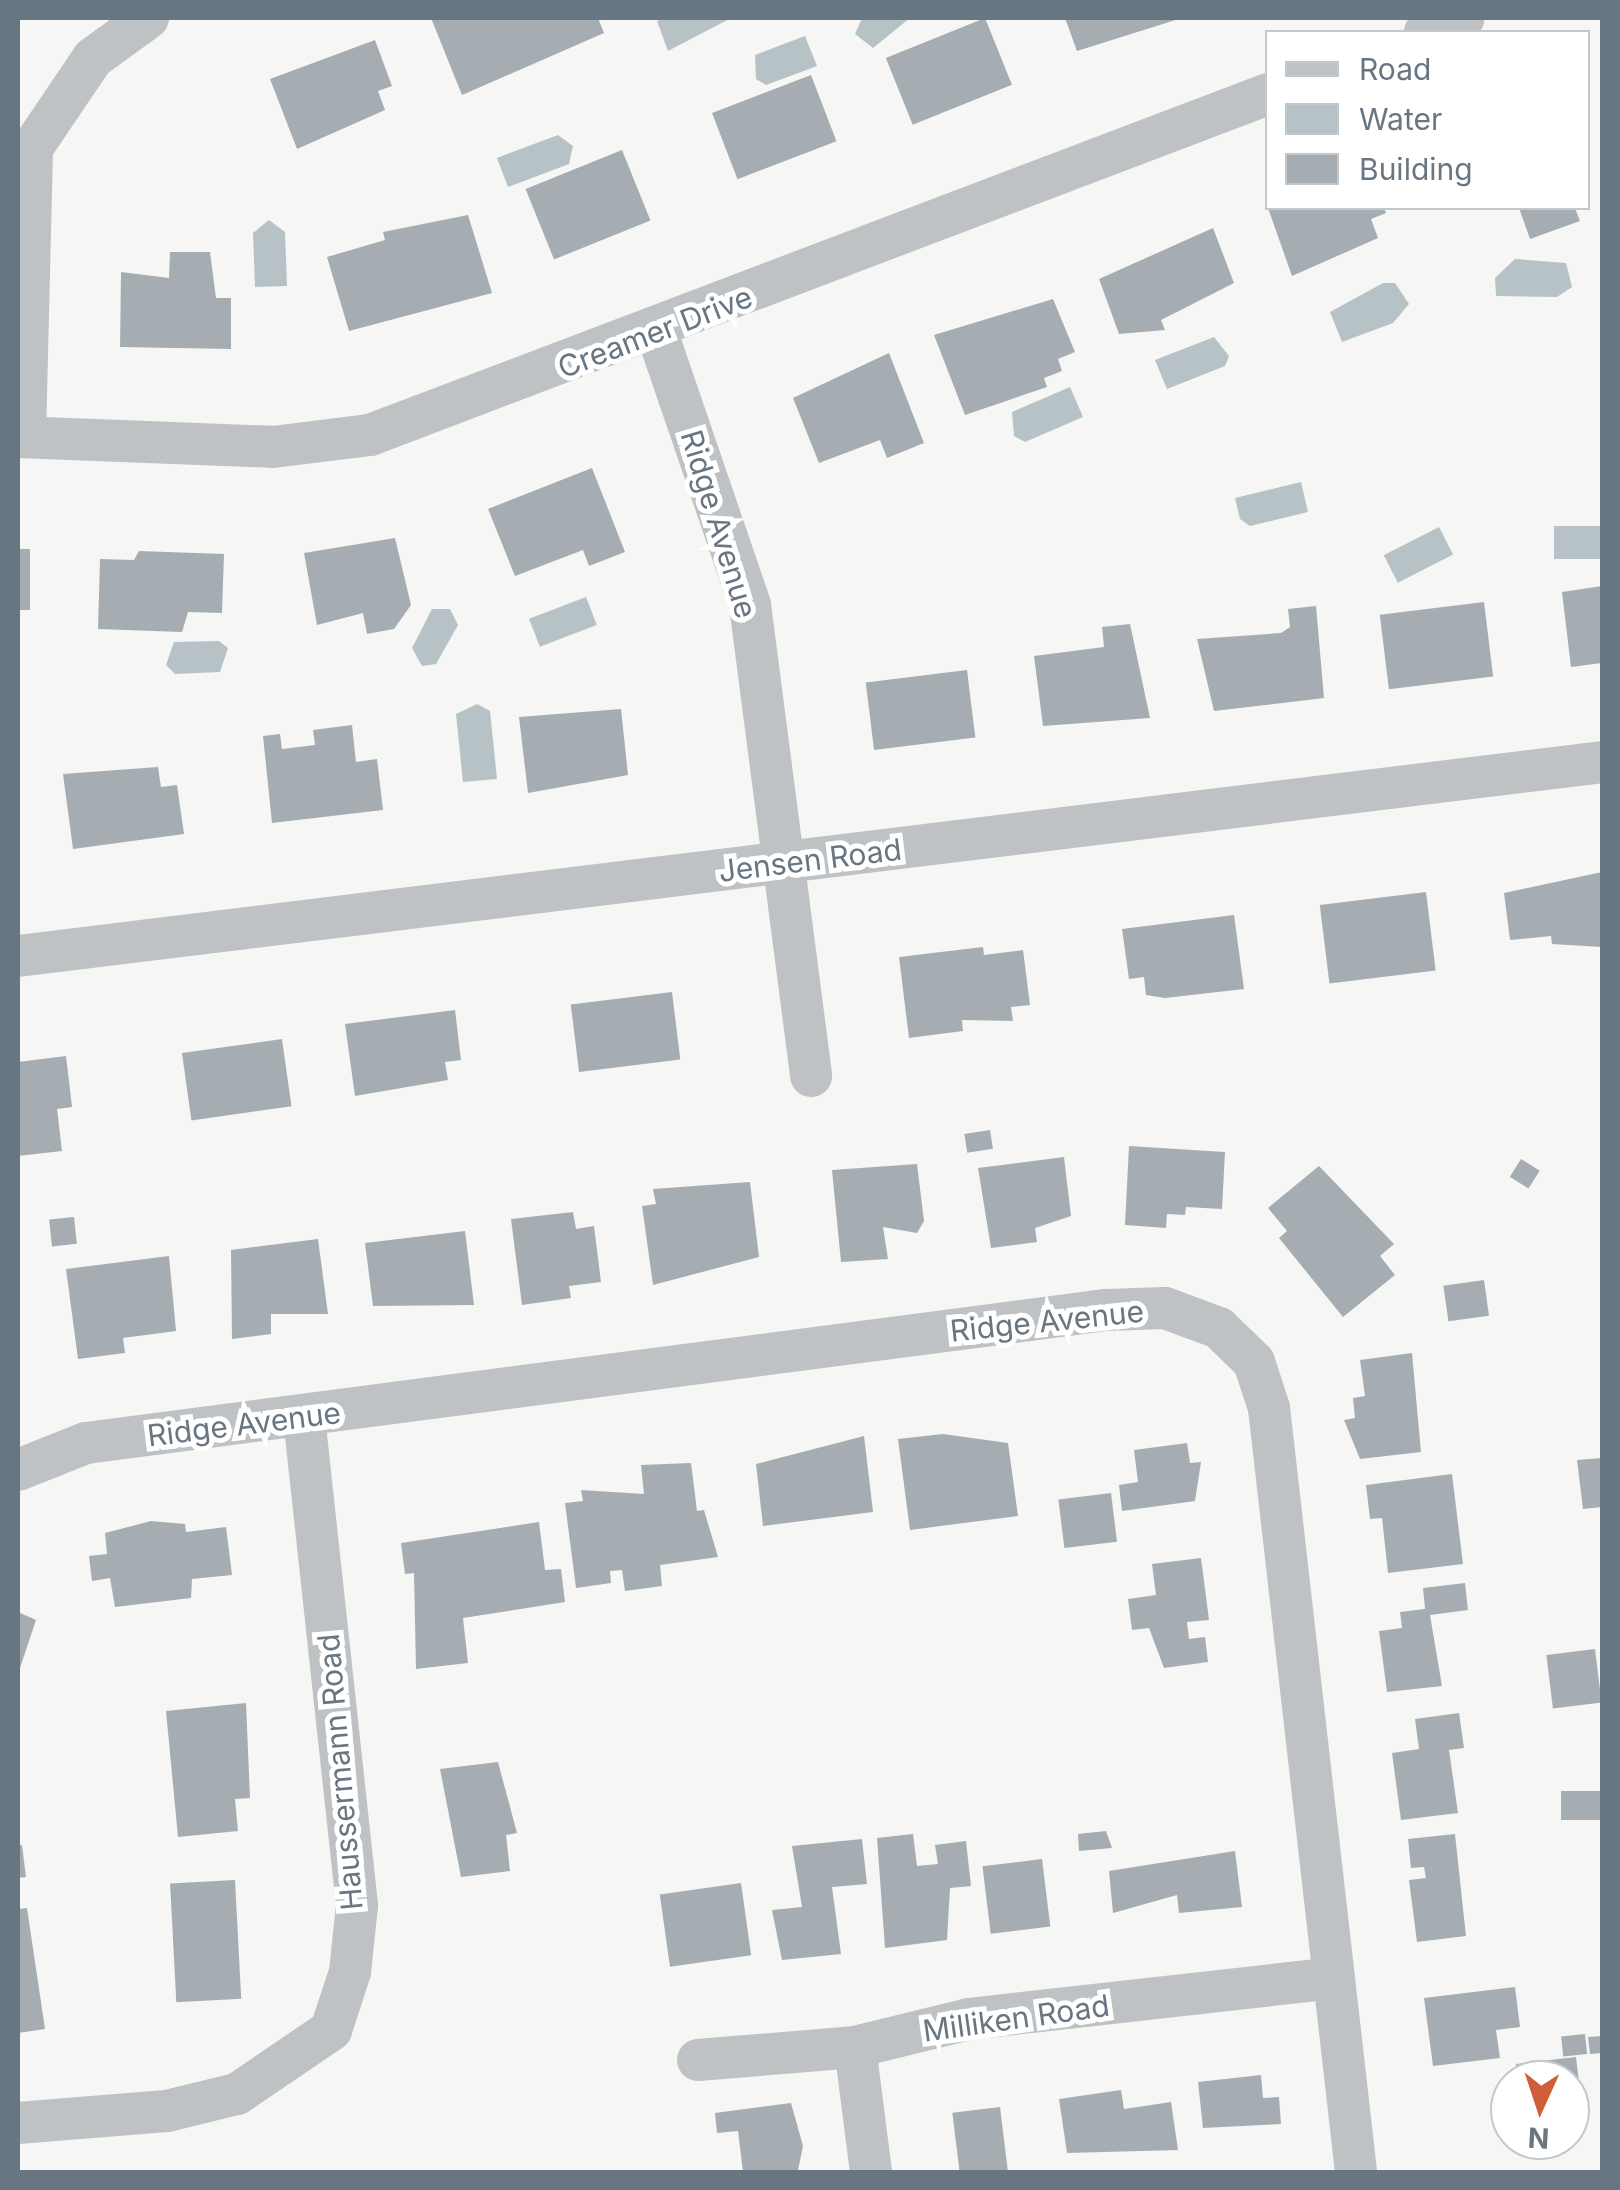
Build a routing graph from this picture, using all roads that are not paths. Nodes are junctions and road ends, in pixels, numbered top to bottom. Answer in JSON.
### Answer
{"nodes":[{"id":1,"x":148,"y":18,"type":"edge"},
{"id":2,"x":1464,"y":18,"type":"edge"},
{"id":3,"x":1431,"y":30,"type":"edge"},
{"id":4,"x":1265,"y":95,"type":"edge"},
{"id":5,"x":657,"y":333,"type":"junction"},
{"id":6,"x":21,"y":437,"type":"edge"},
{"id":7,"x":1602,"y":762,"type":"edge"},
{"id":8,"x":779,"y":864,"type":"junction"},
{"id":9,"x":18,"y":956,"type":"edge"},
{"id":10,"x":811,"y":1076,"type":"dead end"},
{"id":11,"x":304,"y":1416,"type":"junction"},
{"id":12,"x":18,"y":1470,"type":"edge"},
{"id":13,"x":1334,"y":1978,"type":"junction"},
{"id":14,"x":855,"y":2047,"type":"junction"},
{"id":15,"x":698,"y":2060,"type":"dead end"},
{"id":16,"x":18,"y":2123,"type":"edge"},
{"id":17,"x":871,"y":2172,"type":"edge"},
{"id":18,"x":1356,"y":2172,"type":"edge"}],
"edges":[{"from":1,"to":6,"type":"street"},
{"from":2,"to":3,"type":"street"},
{"from":4,"to":5,"type":"street","name":"Creamer Drive"},
{"from":5,"to":6,"type":"street","name":"Creamer Drive"},
{"from":5,"to":8,"type":"street","name":"Ridge Avenue"},
{"from":7,"to":8,"type":"street","name":"Jensen Road"},
{"from":8,"to":9,"type":"street","name":"Jensen Road"},
{"from":8,"to":10,"type":"street","name":"Ridge Avenue"},
{"from":11,"to":12,"type":"street","name":"Ridge Avenue"},
{"from":11,"to":13,"type":"street","name":"Ridge Avenue"},
{"from":11,"to":16,"type":"street","name":"Haussermann Road"},
{"from":13,"to":14,"type":"street","name":"Milliken Road"},
{"from":13,"to":18,"type":"street","name":"Ridge Avenue"},
{"from":14,"to":15,"type":"street","name":"Milliken Road"},
{"from":14,"to":17,"type":"street"}]}
